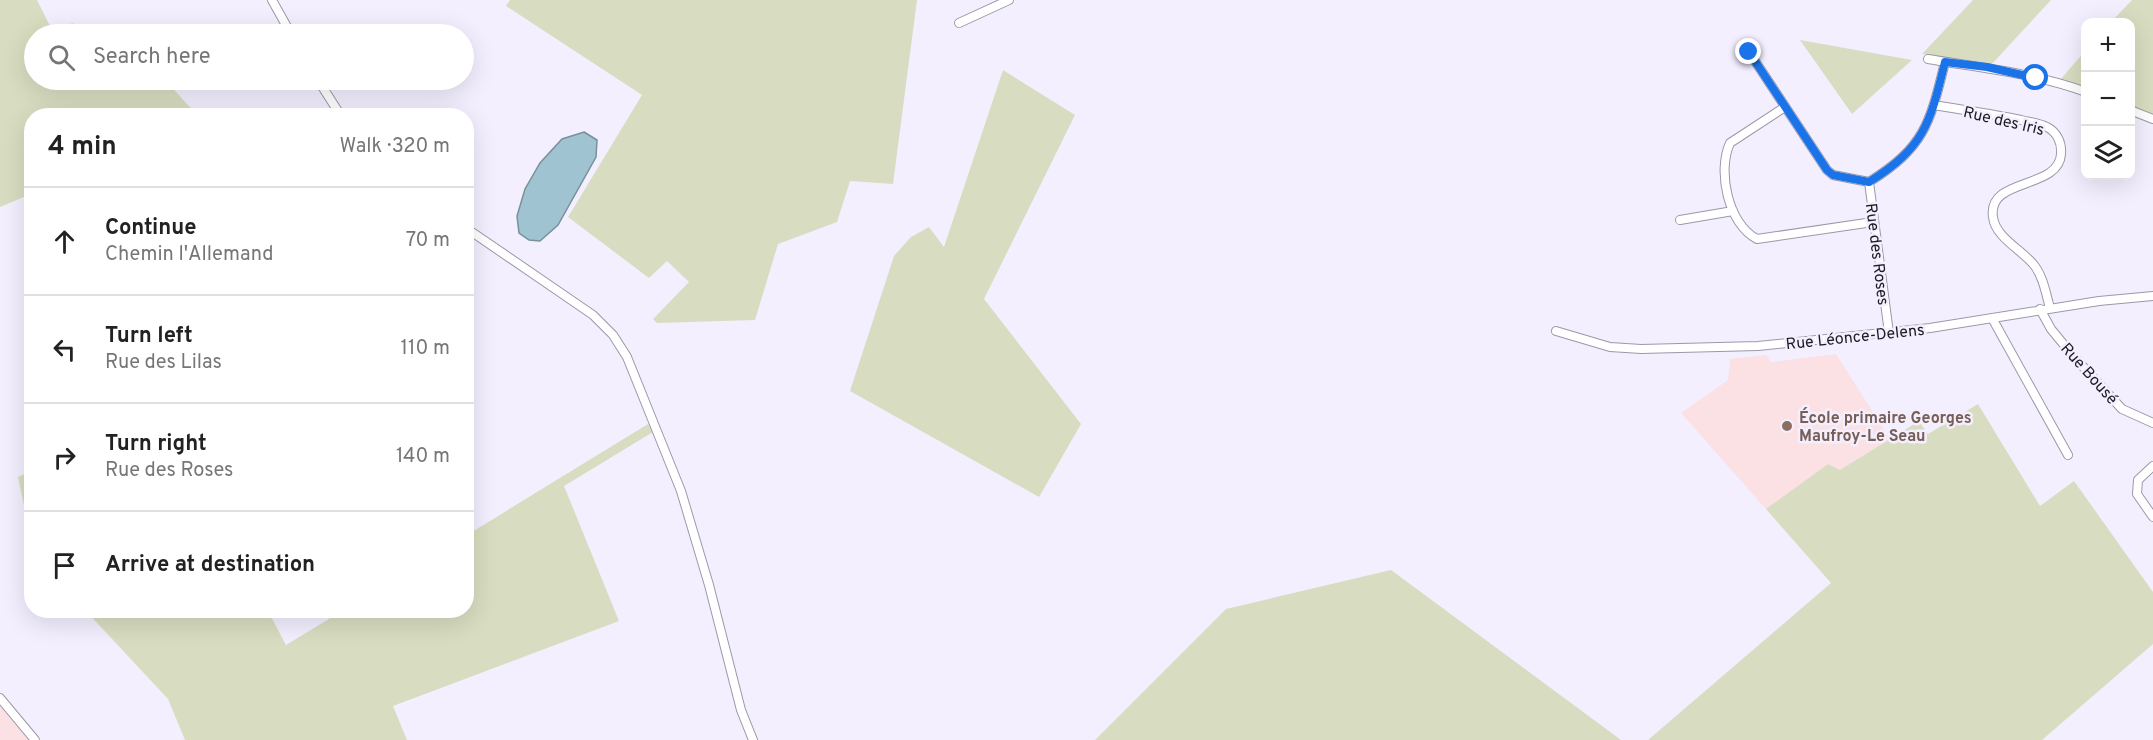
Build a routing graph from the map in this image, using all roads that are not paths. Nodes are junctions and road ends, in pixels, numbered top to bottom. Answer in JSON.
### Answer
{"nodes":[{"id":1,"x":272,"y":0,"type":"edge"},
{"id":2,"x":1009,"y":0,"type":"edge"},
{"id":3,"x":959,"y":23,"type":"dead end"},
{"id":4,"x":285,"y":24,"type":"edge"},
{"id":5,"x":1749,"y":52,"type":"dead end"},
{"id":6,"x":1928,"y":59,"type":"dead end"},
{"id":7,"x":1945,"y":62,"type":"junction"},
{"id":8,"x":324,"y":90,"type":"edge"},
{"id":9,"x":2081,"y":91,"type":"edge"},
{"id":10,"x":1934,"y":105,"type":"junction"},
{"id":11,"x":1785,"y":107,"type":"junction"},
{"id":12,"x":336,"y":108,"type":"edge"},
{"id":13,"x":2135,"y":112,"type":"edge"},
{"id":14,"x":2153,"y":119,"type":"edge"},
{"id":15,"x":1869,"y":182,"type":"junction"},
{"id":16,"x":1733,"y":211,"type":"junction"},
{"id":17,"x":1680,"y":220,"type":"dead end"},
{"id":18,"x":1873,"y":222,"type":"junction"},
{"id":19,"x":474,"y":233,"type":"edge"},
{"id":20,"x":2153,"y":296,"type":"edge"},
{"id":21,"x":2050,"y":308,"type":"junction"},
{"id":22,"x":2040,"y":309,"type":"junction"},
{"id":23,"x":1992,"y":318,"type":"junction"},
{"id":24,"x":1556,"y":331,"type":"dead end"},
{"id":25,"x":1889,"y":333,"type":"junction"},
{"id":26,"x":2153,"y":423,"type":"edge"},
{"id":27,"x":2068,"y":454,"type":"dead end"},
{"id":28,"x":2153,"y":466,"type":"edge"},
{"id":29,"x":2153,"y":517,"type":"edge"},
{"id":30,"x":0,"y":698,"type":"edge"},
{"id":31,"x":35,"y":740,"type":"edge"},
{"id":32,"x":753,"y":740,"type":"edge"}],
"edges":[{"from":1,"to":4,"type":"street"},
{"from":2,"to":3,"type":"street"},
{"from":5,"to":11,"type":"street","name":"Rue des Roses"},
{"from":6,"to":7,"type":"street"},
{"from":7,"to":9,"type":"street"},
{"from":7,"to":10,"type":"street"},
{"from":8,"to":12,"type":"street"},
{"from":10,"to":15,"type":"street"},
{"from":10,"to":21,"type":"street","name":"Rue des Iris"},
{"from":11,"to":15,"type":"street","name":"Rue des Roses"},
{"from":11,"to":16,"type":"street"},
{"from":13,"to":14,"type":"street"},
{"from":15,"to":18,"type":"street","name":"Rue des Roses"},
{"from":16,"to":17,"type":"street"},
{"from":16,"to":18,"type":"street"},
{"from":18,"to":25,"type":"street","name":"Rue des Roses"},
{"from":19,"to":32,"type":"street"},
{"from":20,"to":21,"type":"street","name":"Rue Léonce-Delens"},
{"from":21,"to":22,"type":"street","name":"Rue Léonce-Delens"},
{"from":22,"to":23,"type":"street","name":"Rue Léonce-Delens"},
{"from":22,"to":26,"type":"street","name":"Rue Bousé"},
{"from":23,"to":25,"type":"street","name":"Rue Léonce-Delens"},
{"from":23,"to":27,"type":"street"},
{"from":24,"to":25,"type":"street","name":"Rue Léonce-Delens"},
{"from":28,"to":29,"type":"street"},
{"from":30,"to":31,"type":"street"}]}
